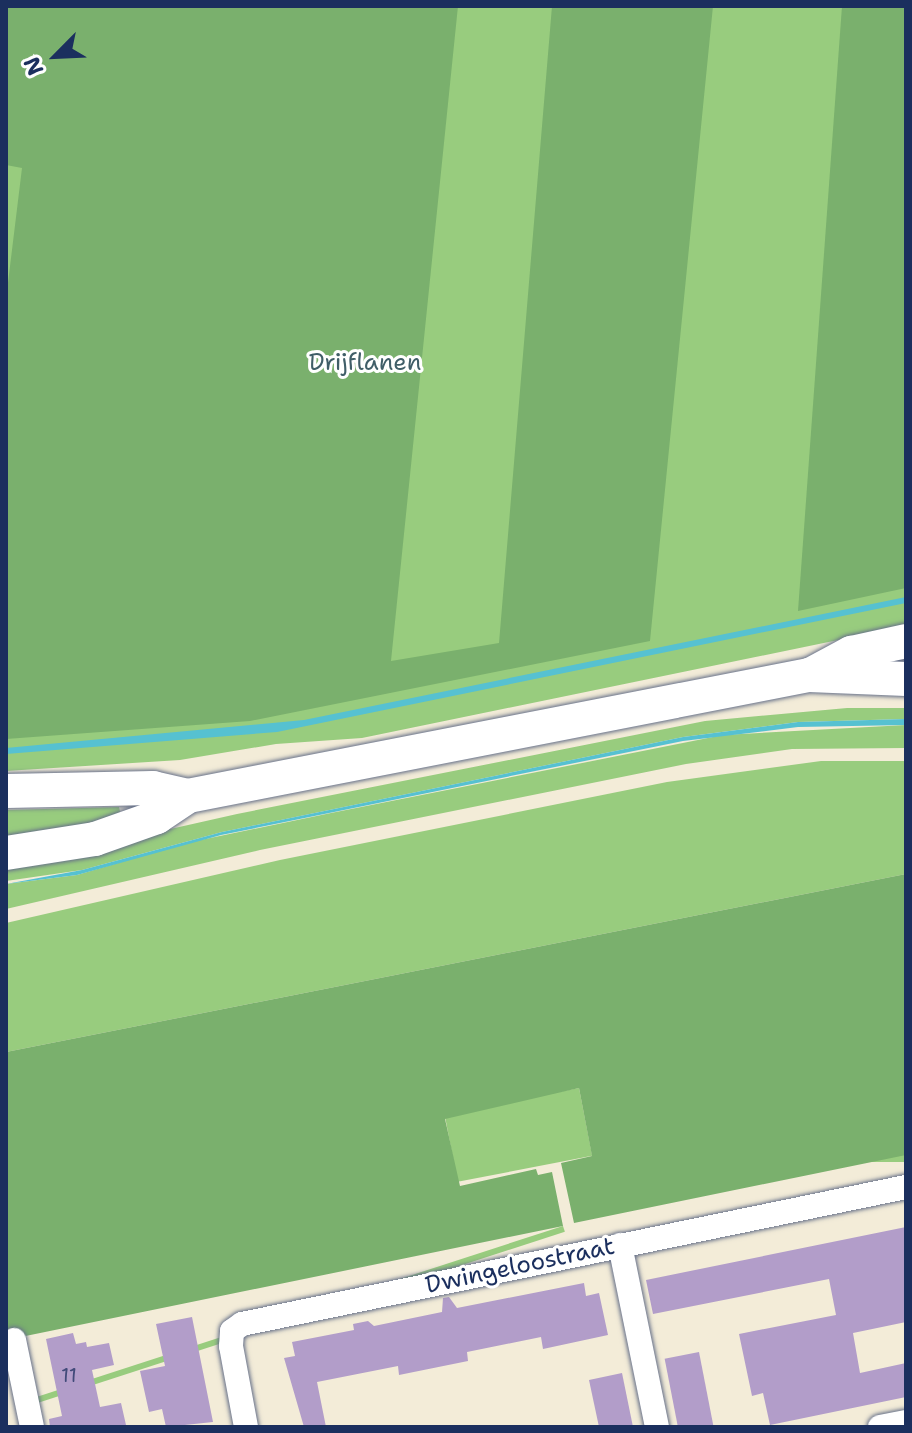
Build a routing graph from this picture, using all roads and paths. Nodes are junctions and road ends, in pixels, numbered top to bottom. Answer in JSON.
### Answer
{"nodes":[{"id":1,"x":906,"y":641,"type":"edge"},
{"id":2,"x":809,"y":675,"type":"junction"},
{"id":3,"x":906,"y":679,"type":"edge"},
{"id":4,"x":6,"y":791,"type":"edge"},
{"id":5,"x":188,"y":796,"type":"junction"},
{"id":6,"x":6,"y":853,"type":"edge"},
{"id":7,"x":906,"y":1187,"type":"edge"},
{"id":8,"x":620,"y":1245,"type":"junction"},
{"id":9,"x":14,"y":1340,"type":"dead end"},
{"id":10,"x":906,"y":1422,"type":"edge"},
{"id":11,"x":32,"y":1427,"type":"edge"},
{"id":12,"x":246,"y":1427,"type":"edge"},
{"id":13,"x":657,"y":1427,"type":"edge"},
{"id":14,"x":880,"y":1427,"type":"edge"}],
"edges":[{"from":1,"to":2,"type":"main road"},
{"from":2,"to":3,"type":"main road"},
{"from":2,"to":5,"type":"main road"},
{"from":4,"to":5,"type":"main road"},
{"from":5,"to":6,"type":"main road"},
{"from":7,"to":8,"type":"street","name":"Dwingeloostraat"},
{"from":8,"to":12,"type":"street","name":"Dwingeloostraat"},
{"from":8,"to":13,"type":"street"},
{"from":9,"to":11,"type":"street"},
{"from":10,"to":14,"type":"street"}]}
